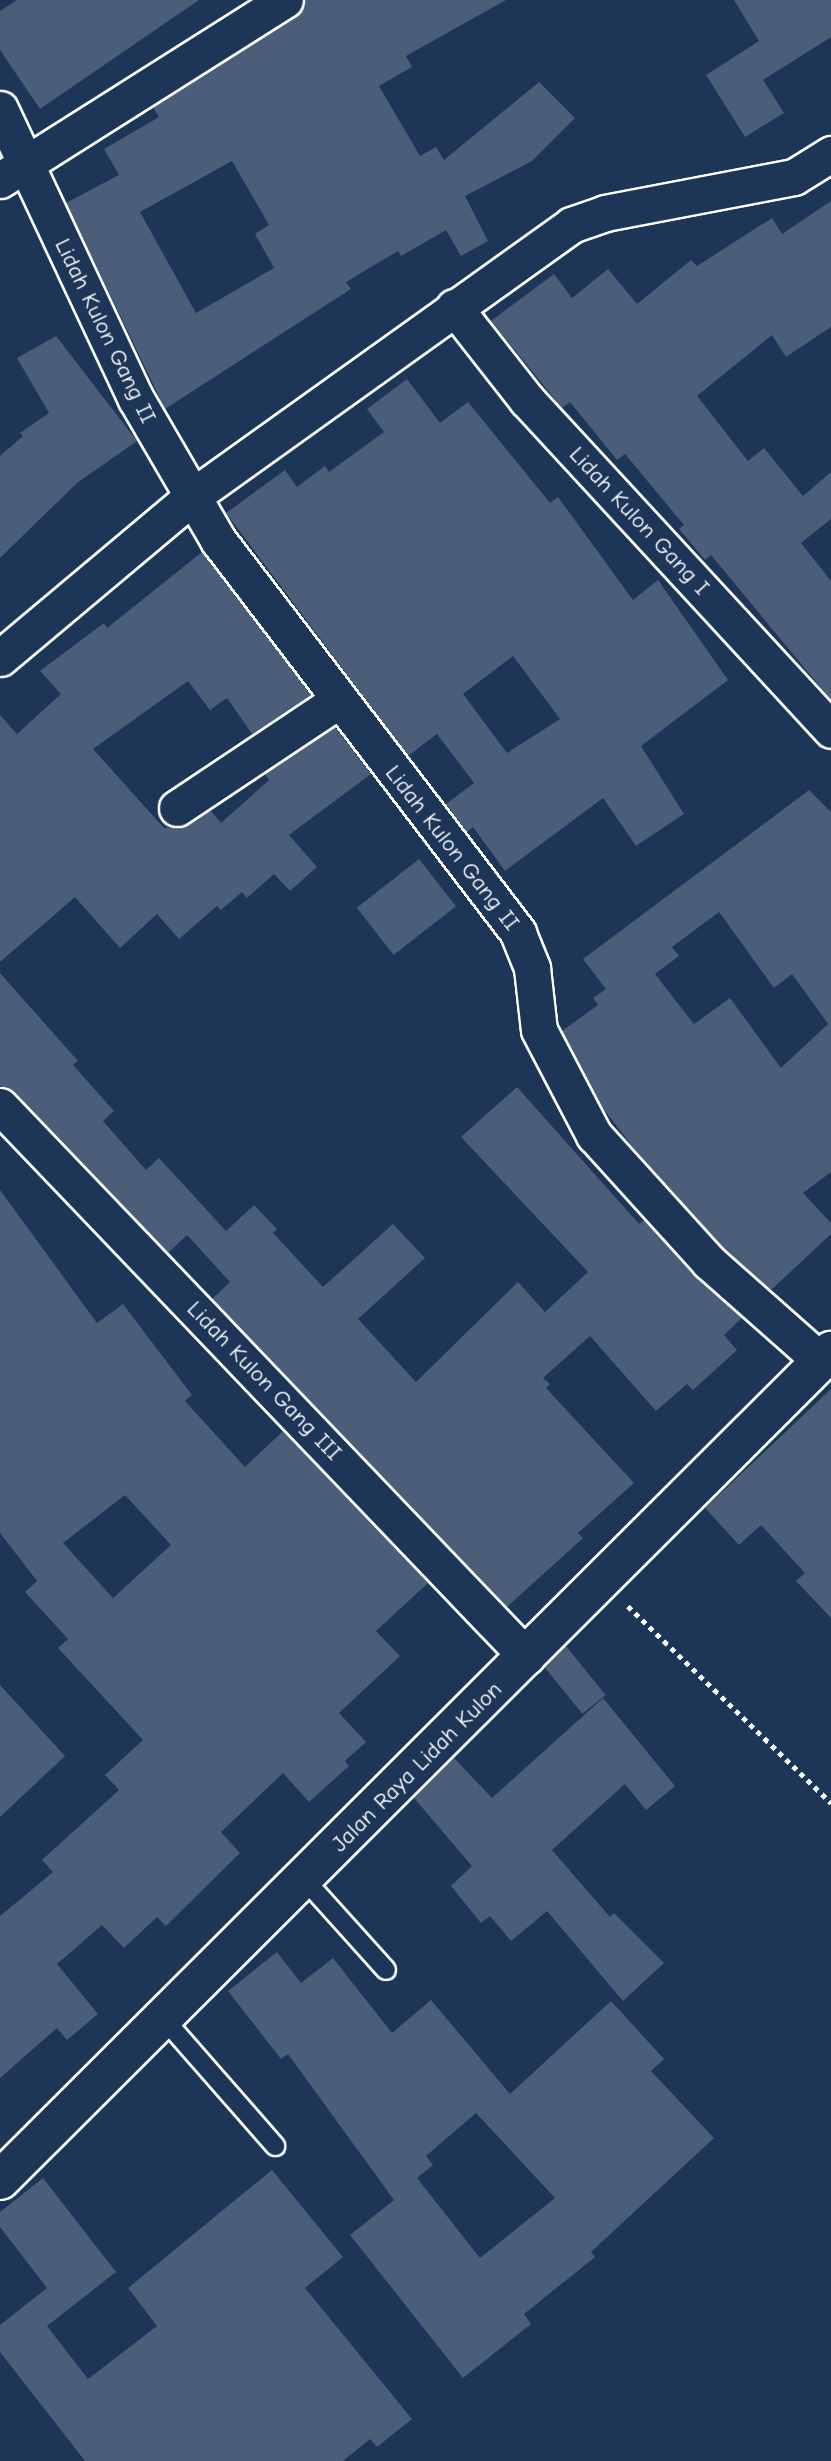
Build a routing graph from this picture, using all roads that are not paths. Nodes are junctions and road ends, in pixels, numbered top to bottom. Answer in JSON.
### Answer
{"nodes":[{"id":1,"x":285,"y":0,"type":"edge"},
{"id":2,"x":0,"y":109,"type":"edge"},
{"id":3,"x":831,"y":154,"type":"edge"},
{"id":4,"x":13,"y":171,"type":"edge"},
{"id":5,"x":454,"y":307,"type":"junction"},
{"id":6,"x":193,"y":496,"type":"junction"},
{"id":7,"x":0,"y":658,"type":"edge"},
{"id":8,"x":339,"y":700,"type":"junction"},
{"id":9,"x":831,"y":730,"type":"edge"},
{"id":10,"x":177,"y":808,"type":"dead end"},
{"id":11,"x":0,"y":1106,"type":"edge"},
{"id":12,"x":826,"y":1356,"type":"edge"},
{"id":13,"x":527,"y":1657,"type":"junction"},
{"id":14,"x":305,"y":1880,"type":"junction"},
{"id":15,"x":386,"y":1970,"type":"dead end"},
{"id":16,"x":164,"y":2019,"type":"junction"},
{"id":17,"x":275,"y":2146,"type":"dead end"},
{"id":18,"x":0,"y":2180,"type":"edge"}],
"edges":[{"from":1,"to":4,"type":"street"},
{"from":2,"to":4,"type":"street","name":"Lidah Kulon Gang II"},
{"from":3,"to":5,"type":"street"},
{"from":4,"to":6,"type":"street","name":"Lidah Kulon Gang II"},
{"from":5,"to":6,"type":"street"},
{"from":5,"to":9,"type":"street","name":"Lidah Kulon Gang I"},
{"from":6,"to":7,"type":"street"},
{"from":6,"to":8,"type":"street","name":"Lidah Kulon Gang II"},
{"from":8,"to":10,"type":"street"},
{"from":8,"to":12,"type":"street","name":"Lidah Kulon Gang II"},
{"from":11,"to":13,"type":"street","name":"Lidah Kulon Gang III"},
{"from":12,"to":13,"type":"main road","name":"Jalan Raya Lidah Kulon"},
{"from":13,"to":14,"type":"main road","name":"Jalan Raya Lidah Kulon"},
{"from":14,"to":15,"type":"lane"},
{"from":14,"to":16,"type":"main road","name":"Jalan Raya Lidah Kulon"},
{"from":16,"to":17,"type":"lane"},
{"from":16,"to":18,"type":"main road","name":"Jalan Raya Lidah Kulon"}]}
